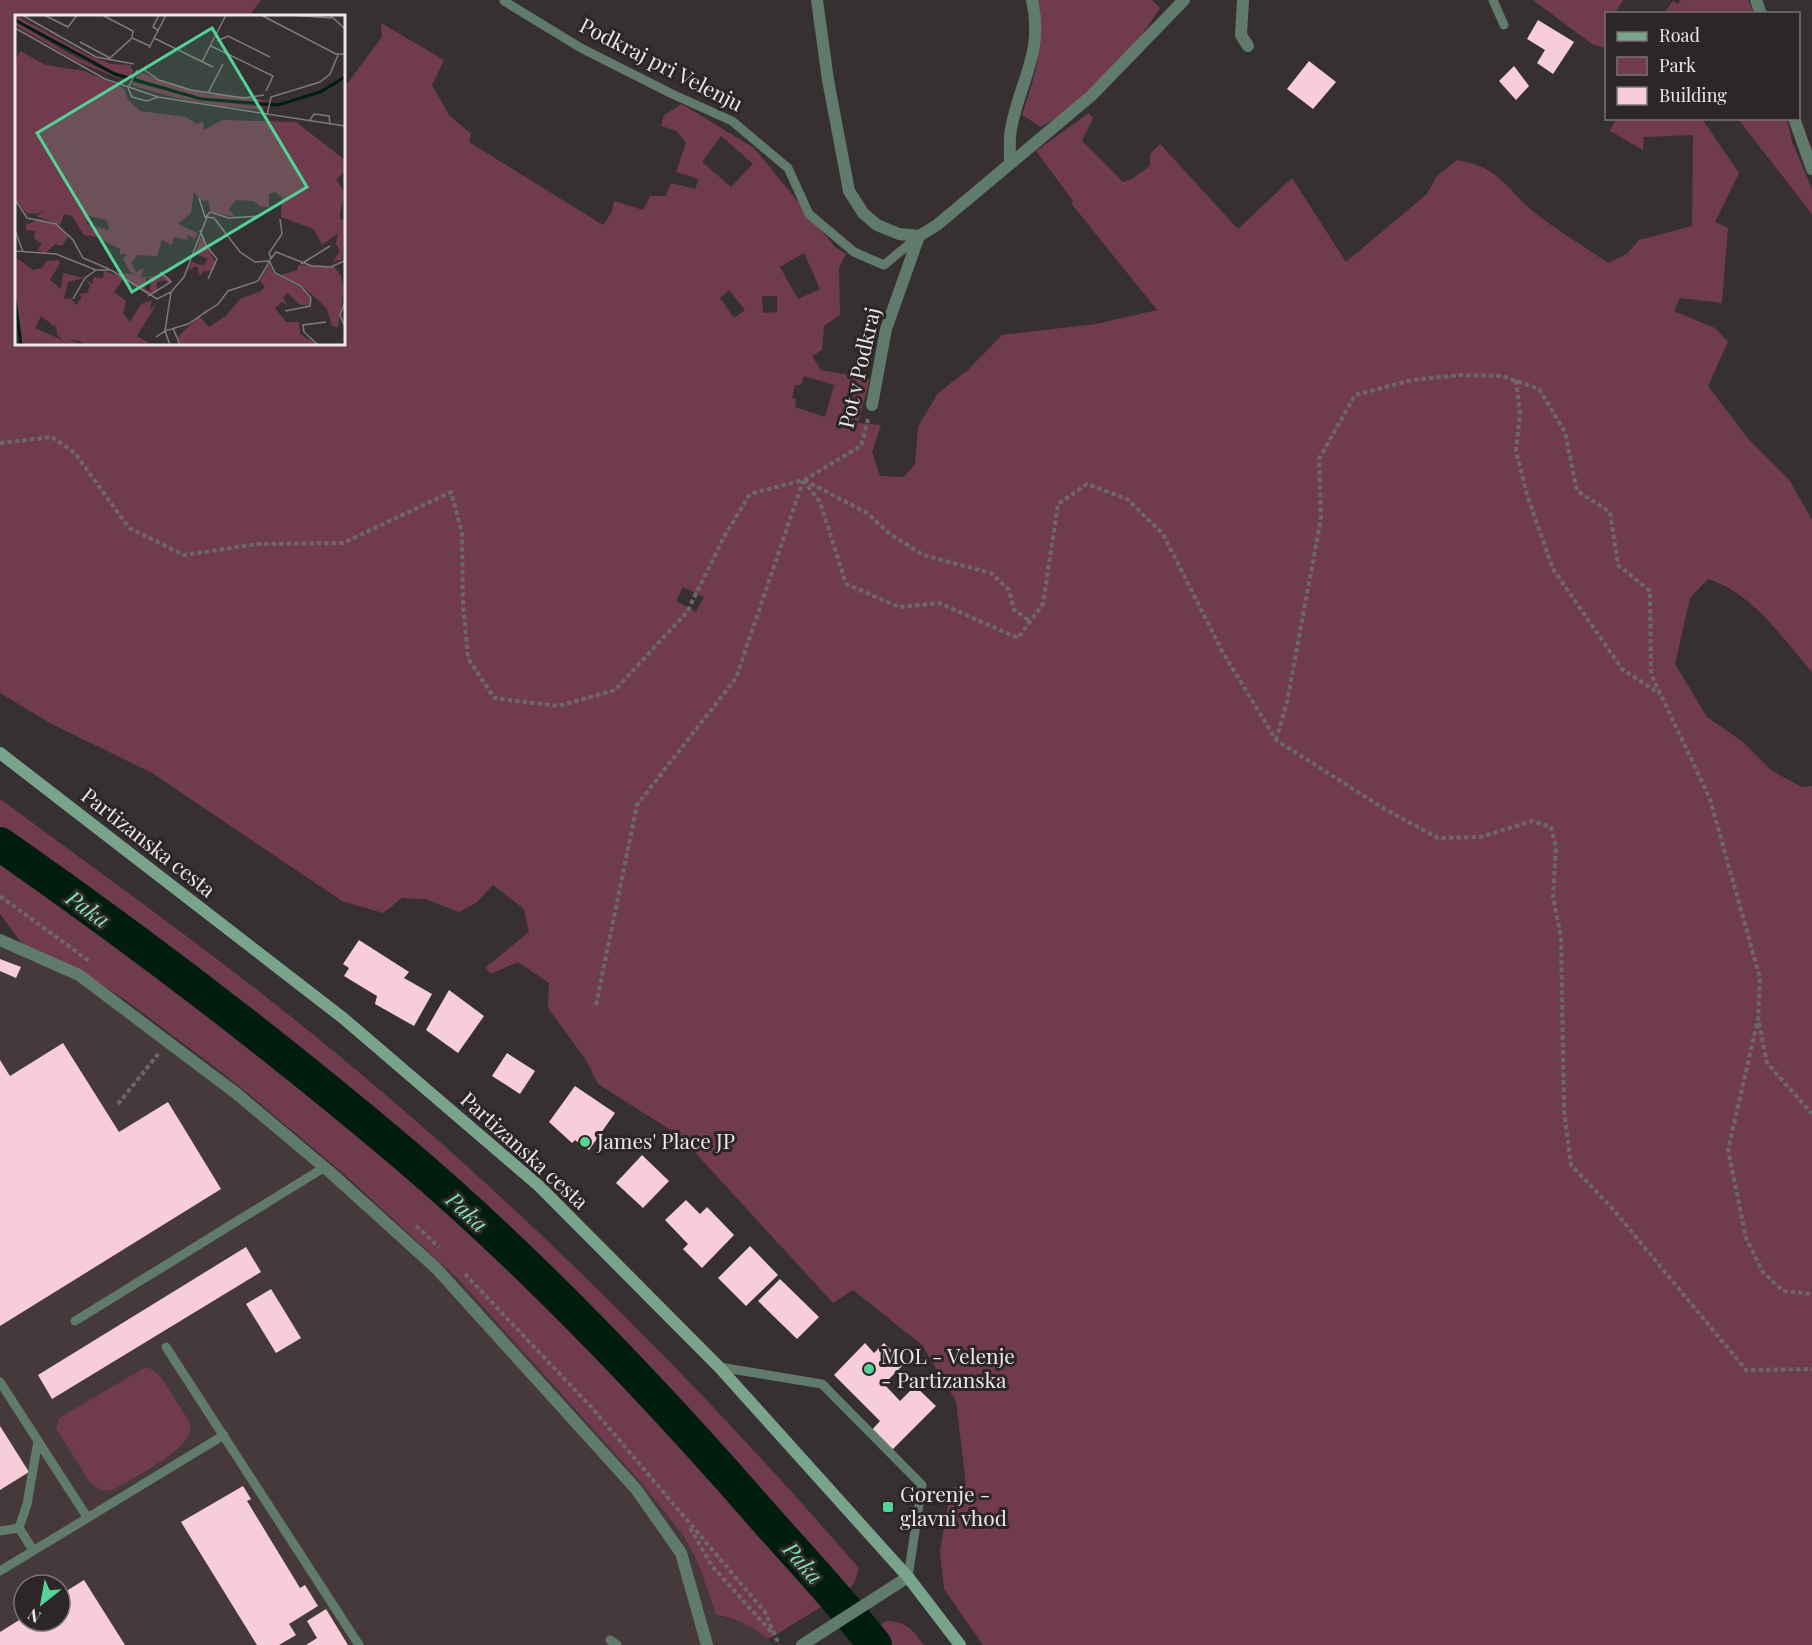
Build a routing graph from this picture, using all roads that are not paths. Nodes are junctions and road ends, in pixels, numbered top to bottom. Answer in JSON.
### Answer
{"nodes":[{"id":1,"x":817,"y":0,"type":"edge"},
{"id":2,"x":1032,"y":0,"type":"edge"},
{"id":3,"x":1184,"y":0,"type":"edge"},
{"id":4,"x":1243,"y":0,"type":"edge"},
{"id":5,"x":1493,"y":0,"type":"edge"},
{"id":6,"x":504,"y":1,"type":"edge"},
{"id":7,"x":1504,"y":25,"type":"dead end"},
{"id":8,"x":1248,"y":46,"type":"dead end"},
{"id":9,"x":1795,"y":120,"type":"edge"},
{"id":10,"x":1010,"y":162,"type":"junction"},
{"id":11,"x":1812,"y":169,"type":"edge"},
{"id":12,"x":919,"y":236,"type":"junction"},
{"id":13,"x":872,"y":405,"type":"road end"},
{"id":14,"x":0,"y":753,"type":"edge"},
{"id":15,"x":0,"y":940,"type":"edge"},
{"id":16,"x":325,"y":1167,"type":"junction"},
{"id":17,"x":75,"y":1321,"type":"dead end"},
{"id":18,"x":166,"y":1347,"type":"dead end"},
{"id":19,"x":718,"y":1367,"type":"junction"},
{"id":20,"x":0,"y":1382,"type":"edge"},
{"id":21,"x":224,"y":1435,"type":"junction"},
{"id":22,"x":38,"y":1441,"type":"junction"},
{"id":23,"x":87,"y":1517,"type":"junction"},
{"id":24,"x":19,"y":1528,"type":"junction"},
{"id":25,"x":0,"y":1531,"type":"edge"},
{"id":26,"x":33,"y":1550,"type":"junction"},
{"id":27,"x":0,"y":1571,"type":"edge"},
{"id":28,"x":908,"y":1577,"type":"junction"},
{"id":29,"x":359,"y":1645,"type":"edge"},
{"id":30,"x":707,"y":1645,"type":"edge"},
{"id":31,"x":802,"y":1645,"type":"edge"},
{"id":32,"x":960,"y":1645,"type":"edge"}],
"edges":[{"from":1,"to":12,"type":"street"},
{"from":2,"to":10,"type":"street"},
{"from":3,"to":10,"type":"street","name":"Podkraj pri Velenju"},
{"from":4,"to":8,"type":"street"},
{"from":5,"to":7,"type":"lane"},
{"from":6,"to":12,"type":"lane","name":"Podkraj pri Velenju"},
{"from":9,"to":11,"type":"street"},
{"from":10,"to":12,"type":"street","name":"Podkraj pri Velenju"},
{"from":12,"to":13,"type":"street","name":"Pot v Podkraj"},
{"from":14,"to":19,"type":"main road","name":"Partizanska cesta"},
{"from":15,"to":16,"type":"street"},
{"from":16,"to":17,"type":"lane"},
{"from":16,"to":30,"type":"street"},
{"from":18,"to":21,"type":"lane"},
{"from":19,"to":28,"type":"main road","name":"Partizanska cesta"},
{"from":19,"to":28,"type":"lane"},
{"from":20,"to":22,"type":"lane"},
{"from":21,"to":23,"type":"lane"},
{"from":21,"to":29,"type":"lane"},
{"from":22,"to":23,"type":"lane"},
{"from":22,"to":24,"type":"lane"},
{"from":23,"to":26,"type":"lane"},
{"from":24,"to":25,"type":"lane"},
{"from":24,"to":26,"type":"lane"},
{"from":26,"to":27,"type":"lane"},
{"from":28,"to":31,"type":"street"},
{"from":28,"to":32,"type":"main road","name":"Partizanska cesta"}]}
